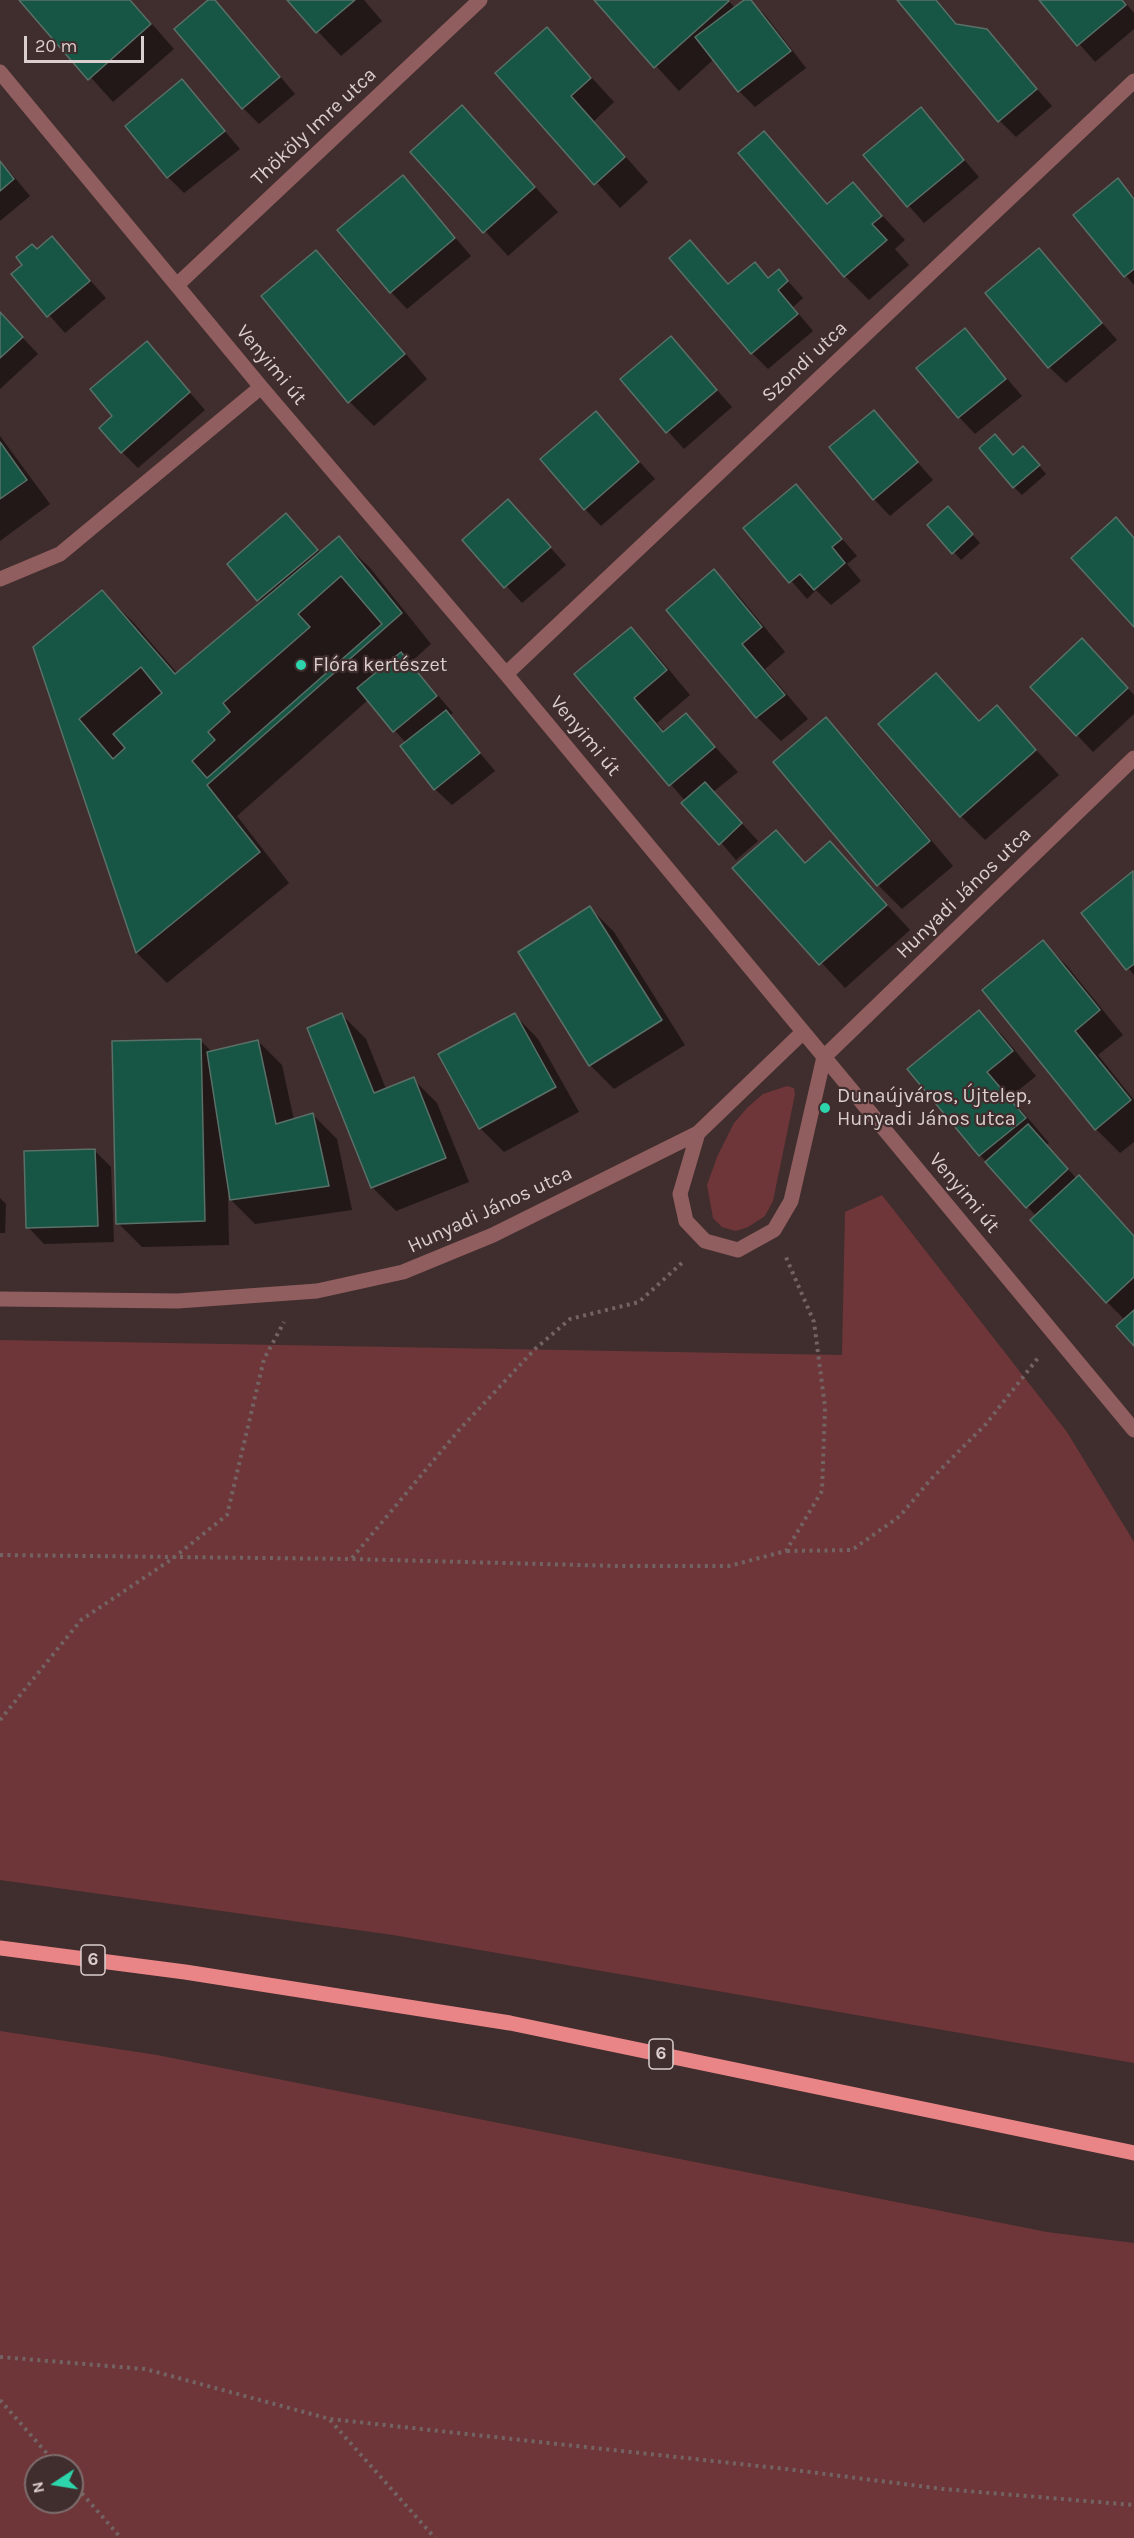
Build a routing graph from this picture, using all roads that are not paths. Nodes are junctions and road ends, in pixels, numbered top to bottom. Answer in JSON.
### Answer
{"nodes":[{"id":1,"x":480,"y":0,"type":"edge"},
{"id":2,"x":0,"y":72,"type":"edge"},
{"id":3,"x":1134,"y":81,"type":"edge"},
{"id":4,"x":177,"y":285,"type":"junction"},
{"id":5,"x":261,"y":387,"type":"junction"},
{"id":6,"x":0,"y":579,"type":"edge"},
{"id":7,"x":506,"y":674,"type":"junction"},
{"id":8,"x":1134,"y":758,"type":"edge"},
{"id":9,"x":803,"y":1032,"type":"junction"},
{"id":10,"x":824,"y":1057,"type":"junction"},
{"id":11,"x":698,"y":1133,"type":"junction"},
{"id":12,"x":0,"y":1299,"type":"edge"},
{"id":13,"x":1134,"y":1430,"type":"edge"},
{"id":14,"x":0,"y":1948,"type":"edge"},
{"id":15,"x":1134,"y":2153,"type":"edge"}],
"edges":[{"from":1,"to":4,"type":"street","name":"Thököly Imre utca"},
{"from":2,"to":4,"type":"street","name":"Venyimi út"},
{"from":3,"to":7,"type":"street","name":"Szondi utca"},
{"from":4,"to":5,"type":"street","name":"Venyimi út"},
{"from":5,"to":6,"type":"street"},
{"from":5,"to":7,"type":"street","name":"Venyimi út"},
{"from":7,"to":9,"type":"street","name":"Venyimi út"},
{"from":8,"to":10,"type":"street","name":"Hunyadi János utca"},
{"from":9,"to":10,"type":"street","name":"Venyimi út"},
{"from":9,"to":11,"type":"street","name":"Hunyadi János utca"},
{"from":10,"to":11,"type":"street"},
{"from":10,"to":13,"type":"street","name":"Venyimi út"},
{"from":11,"to":12,"type":"street","name":"Hunyadi János utca"},
{"from":14,"to":15,"type":"main road","number":"6"}]}
